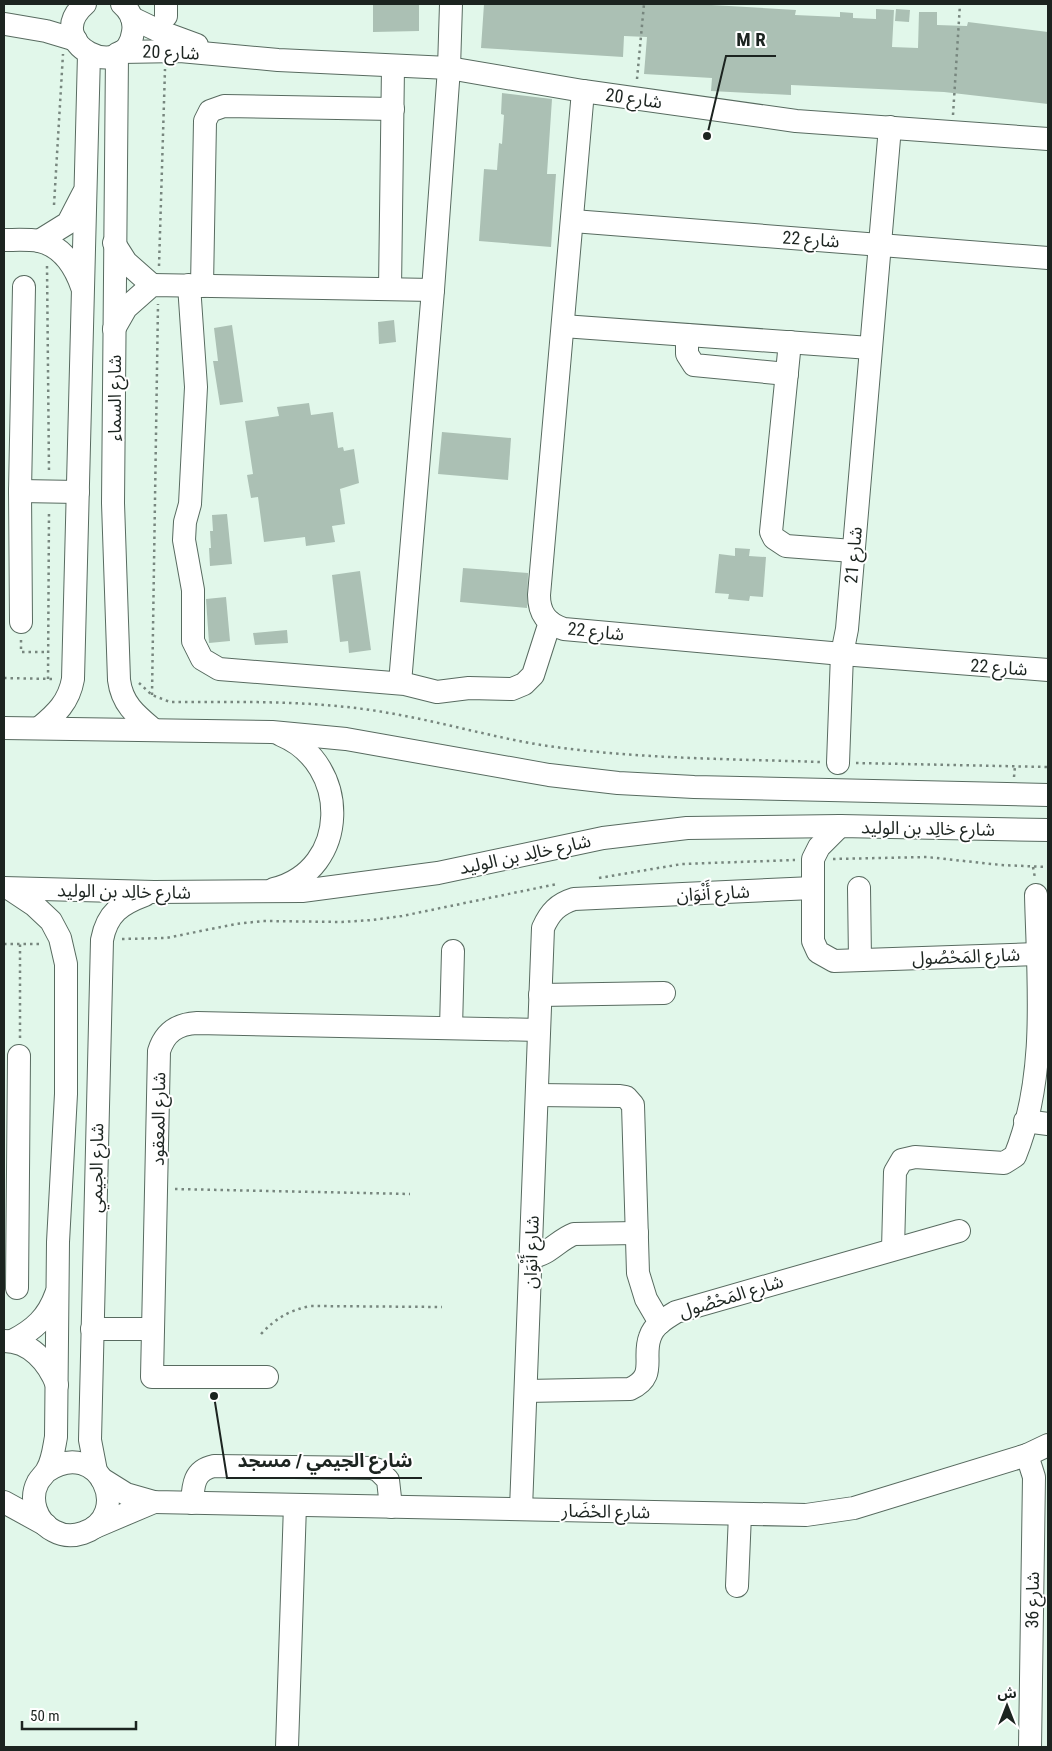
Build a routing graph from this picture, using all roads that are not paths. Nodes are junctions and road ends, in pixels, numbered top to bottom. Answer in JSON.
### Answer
{"nodes":[{"id":1,"x":452,"y":4,"type":"edge"},
{"id":2,"x":127,"y":11,"type":"edge"},
{"id":3,"x":4,"y":24,"type":"edge"},
{"id":4,"x":77,"y":34,"type":"edge"},
{"id":5,"x":119,"y":53,"type":"junction"},
{"id":6,"x":221,"y":54,"type":"junction"},
{"id":7,"x":393,"y":67,"type":"junction"},
{"id":8,"x":449,"y":68,"type":"junction"},
{"id":9,"x":583,"y":91,"type":"junction"},
{"id":10,"x":393,"y":109,"type":"junction"},
{"id":11,"x":890,"y":128,"type":"junction"},
{"id":12,"x":1048,"y":139,"type":"edge"},
{"id":13,"x":85,"y":189,"type":"junction"},
{"id":14,"x":573,"y":221,"type":"junction"},
{"id":15,"x":4,"y":240,"type":"edge"},
{"id":16,"x":114,"y":243,"type":"junction"},
{"id":17,"x":878,"y":245,"type":"junction"},
{"id":18,"x":41,"y":250,"type":"junction"},
{"id":19,"x":1048,"y":258,"type":"edge"},
{"id":20,"x":155,"y":285,"type":"junction"},
{"id":21,"x":195,"y":286,"type":"junction"},
{"id":22,"x":24,"y":287,"type":"dead end"},
{"id":23,"x":390,"y":289,"type":"junction"},
{"id":24,"x":433,"y":290,"type":"junction"},
{"id":25,"x":83,"y":291,"type":"junction"},
{"id":26,"x":563,"y":326,"type":"junction"},
{"id":27,"x":114,"y":328,"type":"junction"},
{"id":28,"x":687,"y":335,"type":"junction"},
{"id":29,"x":790,"y":342,"type":"junction"},
{"id":30,"x":870,"y":348,"type":"junction"},
{"id":31,"x":787,"y":374,"type":"junction"},
{"id":32,"x":20,"y":491,"type":"junction"},
{"id":33,"x":78,"y":492,"type":"junction"},
{"id":34,"x":853,"y":551,"type":"junction"},
{"id":35,"x":21,"y":622,"type":"road end"},
{"id":36,"x":550,"y":622,"type":"junction"},
{"id":37,"x":842,"y":654,"type":"junction"},
{"id":38,"x":1048,"y":670,"type":"edge"},
{"id":39,"x":402,"y":683,"type":"junction"},
{"id":40,"x":4,"y":728,"type":"edge"},
{"id":41,"x":39,"y":728,"type":"junction"},
{"id":42,"x":154,"y":730,"type":"junction"},
{"id":43,"x":272,"y":732,"type":"junction"},
{"id":44,"x":838,"y":763,"type":"junction"},
{"id":45,"x":802,"y":789,"type":"junction"},
{"id":46,"x":866,"y":791,"type":"junction"},
{"id":47,"x":1048,"y":795,"type":"edge"},
{"id":48,"x":783,"y":826,"type":"junction"},
{"id":49,"x":840,"y":826,"type":"junction"},
{"id":50,"x":1048,"y":830,"type":"edge"},
{"id":51,"x":813,"y":859,"type":"junction"},
{"id":52,"x":6,"y":888,"type":"edge"},
{"id":53,"x":813,"y":888,"type":"junction"},
{"id":54,"x":859,"y":888,"type":"dead end"},
{"id":55,"x":154,"y":892,"type":"junction"},
{"id":56,"x":261,"y":892,"type":"junction"},
{"id":57,"x":1036,"y":895,"type":"dead end"},
{"id":58,"x":453,"y":951,"type":"dead end"},
{"id":59,"x":1037,"y":954,"type":"junction"},
{"id":60,"x":860,"y":960,"type":"junction"},
{"id":61,"x":1043,"y":986,"type":"edge"},
{"id":62,"x":664,"y":993,"type":"dead end"},
{"id":63,"x":540,"y":995,"type":"junction"},
{"id":64,"x":451,"y":1028,"type":"junction"},
{"id":65,"x":539,"y":1030,"type":"junction"},
{"id":66,"x":19,"y":1056,"type":"road end"},
{"id":67,"x":537,"y":1095,"type":"junction"},
{"id":68,"x":1025,"y":1121,"type":"junction"},
{"id":69,"x":1048,"y":1124,"type":"edge"},
{"id":70,"x":11,"y":1201,"type":"edge"},
{"id":71,"x":959,"y":1230,"type":"dead end"},
{"id":72,"x":637,"y":1233,"type":"junction"},
{"id":73,"x":893,"y":1249,"type":"junction"},
{"id":74,"x":531,"y":1257,"type":"junction"},
{"id":75,"x":17,"y":1288,"type":"dead end"},
{"id":76,"x":57,"y":1291,"type":"junction"},
{"id":77,"x":660,"y":1323,"type":"junction"},
{"id":78,"x":92,"y":1329,"type":"junction"},
{"id":79,"x":153,"y":1329,"type":"junction"},
{"id":80,"x":8,"y":1341,"type":"edge"},
{"id":81,"x":267,"y":1377,"type":"dead end"},
{"id":82,"x":58,"y":1386,"type":"junction"},
{"id":83,"x":526,"y":1391,"type":"junction"},
{"id":84,"x":1048,"y":1445,"type":"edge"},
{"id":85,"x":1027,"y":1455,"type":"junction"},
{"id":86,"x":45,"y":1473,"type":"junction"},
{"id":87,"x":99,"y":1475,"type":"junction"},
{"id":88,"x":4,"y":1493,"type":"edge"},
{"id":89,"x":4,"y":1502,"type":"edge"},
{"id":90,"x":154,"y":1502,"type":"junction"},
{"id":91,"x":192,"y":1503,"type":"junction"},
{"id":92,"x":295,"y":1505,"type":"junction"},
{"id":93,"x":390,"y":1507,"type":"junction"},
{"id":94,"x":521,"y":1509,"type":"junction"},
{"id":95,"x":740,"y":1514,"type":"junction"},
{"id":96,"x":46,"y":1525,"type":"junction"},
{"id":97,"x":94,"y":1528,"type":"junction"},
{"id":98,"x":737,"y":1586,"type":"dead end"},
{"id":99,"x":1040,"y":1698,"type":"edge"},
{"id":100,"x":287,"y":1747,"type":"edge"},
{"id":101,"x":1030,"y":1747,"type":"edge"}],
"edges":[{"from":1,"to":8,"type":"street"},
{"from":2,"to":5,"type":"street"},
{"from":2,"to":6,"type":"street","name":"شارع 20"},
{"from":3,"to":4,"type":"street","name":"شارع 20"},
{"from":4,"to":5,"type":"street","name":"شارع 20"},
{"from":4,"to":13,"type":"street","name":"شارع السماء"},
{"from":5,"to":6,"type":"street","name":"شارع 20"},
{"from":5,"to":16,"type":"street","name":"شارع السماء"},
{"from":6,"to":7,"type":"street","name":"شارع 20"},
{"from":7,"to":8,"type":"street","name":"شارع 20"},
{"from":7,"to":10,"type":"street"},
{"from":8,"to":9,"type":"street","name":"شارع 20"},
{"from":8,"to":24,"type":"street"},
{"from":9,"to":11,"type":"street","name":"شارع 20"},
{"from":9,"to":14,"type":"street","name":"شارع 22"},
{"from":10,"to":21,"type":"street"},
{"from":10,"to":23,"type":"street"},
{"from":11,"to":12,"type":"street","name":"شارع 20"},
{"from":11,"to":17,"type":"street","name":"شارع 21"},
{"from":13,"to":18,"type":"street"},
{"from":13,"to":25,"type":"street","name":"شارع السماء"},
{"from":14,"to":17,"type":"street","name":"شارع 22"},
{"from":14,"to":26,"type":"street","name":"شارع 22"},
{"from":15,"to":18,"type":"street"},
{"from":16,"to":20,"type":"street"},
{"from":16,"to":27,"type":"street","name":"شارع السماء"},
{"from":17,"to":19,"type":"street","name":"شارع 22"},
{"from":17,"to":30,"type":"street","name":"شارع 21"},
{"from":18,"to":25,"type":"street"},
{"from":20,"to":21,"type":"street"},
{"from":20,"to":27,"type":"street"},
{"from":21,"to":23,"type":"street"},
{"from":21,"to":39,"type":"street"},
{"from":22,"to":32,"type":"street"},
{"from":23,"to":24,"type":"street"},
{"from":24,"to":39,"type":"street"},
{"from":25,"to":33,"type":"street","name":"شارع السماء"},
{"from":26,"to":28,"type":"street"},
{"from":26,"to":36,"type":"street","name":"شارع 22"},
{"from":27,"to":42,"type":"street","name":"شارع السماء"},
{"from":28,"to":29,"type":"street"},
{"from":28,"to":31,"type":"street"},
{"from":29,"to":30,"type":"street"},
{"from":29,"to":31,"type":"street"},
{"from":30,"to":34,"type":"street","name":"شارع 21"},
{"from":31,"to":34,"type":"street"},
{"from":32,"to":33,"type":"street"},
{"from":32,"to":35,"type":"street"},
{"from":33,"to":41,"type":"street","name":"شارع السماء"},
{"from":34,"to":37,"type":"street","name":"شارع 21"},
{"from":36,"to":37,"type":"street","name":"شارع 22"},
{"from":36,"to":39,"type":"street"},
{"from":37,"to":38,"type":"street","name":"شارع 22"},
{"from":37,"to":44,"type":"street","name":"شارع 21"},
{"from":40,"to":41,"type":"street","name":"شارع خالِد بن الوليد"},
{"from":41,"to":42,"type":"street","name":"شارع خالِد بن الوليد"},
{"from":42,"to":43,"type":"street","name":"شارع خالِد بن الوليد"},
{"from":43,"to":45,"type":"street","name":"شارع خالِد بن الوليد"},
{"from":43,"to":56,"type":"street"},
{"from":44,"to":45,"type":"street"},
{"from":44,"to":46,"type":"street"},
{"from":45,"to":46,"type":"street","name":"شارع خالِد بن الوليد"},
{"from":46,"to":47,"type":"street","name":"شارع خالِد بن الوليد"},
{"from":48,"to":49,"type":"street","name":"شارع خالِد بن الوليد"},
{"from":48,"to":51,"type":"street"},
{"from":48,"to":56,"type":"street","name":"شارع خالِد بن الوليد"},
{"from":49,"to":50,"type":"street","name":"شارع خالِد بن الوليد"},
{"from":49,"to":51,"type":"street"},
{"from":51,"to":53,"type":"street","name":"شارع المَحْصُول"},
{"from":52,"to":55,"type":"street","name":"شارع خالِد بن الوليد"},
{"from":52,"to":76,"type":"street","name":"شارع الجيمي"},
{"from":53,"to":60,"type":"street","name":"شارع المَحْصُول"},
{"from":53,"to":63,"type":"street","name":"شارع أَنْوَان"},
{"from":54,"to":60,"type":"street"},
{"from":55,"to":56,"type":"street","name":"شارع خالِد بن الوليد"},
{"from":55,"to":78,"type":"street","name":"شارع الجيمي"},
{"from":57,"to":59,"type":"street"},
{"from":58,"to":64,"type":"street"},
{"from":59,"to":60,"type":"street","name":"شارع المَحْصُول"},
{"from":59,"to":61,"type":"street","name":"شارع المَحْصُول"},
{"from":61,"to":68,"type":"street","name":"شارع المَحْصُول"},
{"from":62,"to":63,"type":"street"},
{"from":63,"to":65,"type":"street","name":"شارع أَنْوَان"},
{"from":64,"to":65,"type":"street","name":"شارع المعقود"},
{"from":64,"to":79,"type":"street","name":"شارع المعقود"},
{"from":65,"to":67,"type":"street","name":"شارع أَنْوَان"},
{"from":66,"to":70,"type":"street"},
{"from":67,"to":72,"type":"street"},
{"from":67,"to":74,"type":"street","name":"شارع أَنْوَان"},
{"from":68,"to":69,"type":"street"},
{"from":68,"to":73,"type":"street","name":"شارع المَحْصُول"},
{"from":70,"to":75,"type":"street"},
{"from":71,"to":73,"type":"street","name":"شارع المَحْصُول"},
{"from":72,"to":74,"type":"street"},
{"from":72,"to":77,"type":"street"},
{"from":73,"to":77,"type":"street","name":"شارع المَحْصُول"},
{"from":74,"to":83,"type":"street","name":"شارع أَنْوَان"},
{"from":76,"to":80,"type":"street"},
{"from":76,"to":82,"type":"street","name":"شارع الجيمي"},
{"from":77,"to":83,"type":"street","name":"شارع المَحْصُول"},
{"from":78,"to":79,"type":"street"},
{"from":78,"to":87,"type":"street","name":"شارع الجيمي"},
{"from":79,"to":81,"type":"street","name":"شارع المعقود"},
{"from":80,"to":82,"type":"street"},
{"from":82,"to":86,"type":"street","name":"شارع الجيمي"},
{"from":83,"to":94,"type":"street","name":"شارع أَنْوَان"},
{"from":84,"to":85,"type":"street","name":"شارع الحْضَار"},
{"from":85,"to":95,"type":"street","name":"شارع الحْضَار"},
{"from":85,"to":99,"type":"street","name":"شارع 36"},
{"from":86,"to":87,"type":"street"},
{"from":86,"to":88,"type":"street"},
{"from":86,"to":96,"type":"street"},
{"from":87,"to":90,"type":"street","name":"شارع الحْضَار"},
{"from":87,"to":97,"type":"street"},
{"from":89,"to":96,"type":"street"},
{"from":90,"to":91,"type":"street","name":"شارع الحْضَار"},
{"from":90,"to":97,"type":"street","name":"شارع الحْضَار"},
{"from":91,"to":92,"type":"street","name":"شارع الحْضَار"},
{"from":91,"to":93,"type":"street"},
{"from":92,"to":93,"type":"street","name":"شارع الحْضَار"},
{"from":92,"to":100,"type":"street"},
{"from":93,"to":94,"type":"street","name":"شارع الحْضَار"},
{"from":94,"to":95,"type":"street","name":"شارع الحْضَار"},
{"from":95,"to":98,"type":"street"},
{"from":96,"to":97,"type":"street"},
{"from":99,"to":101,"type":"street","name":"شارع 36"}]}
